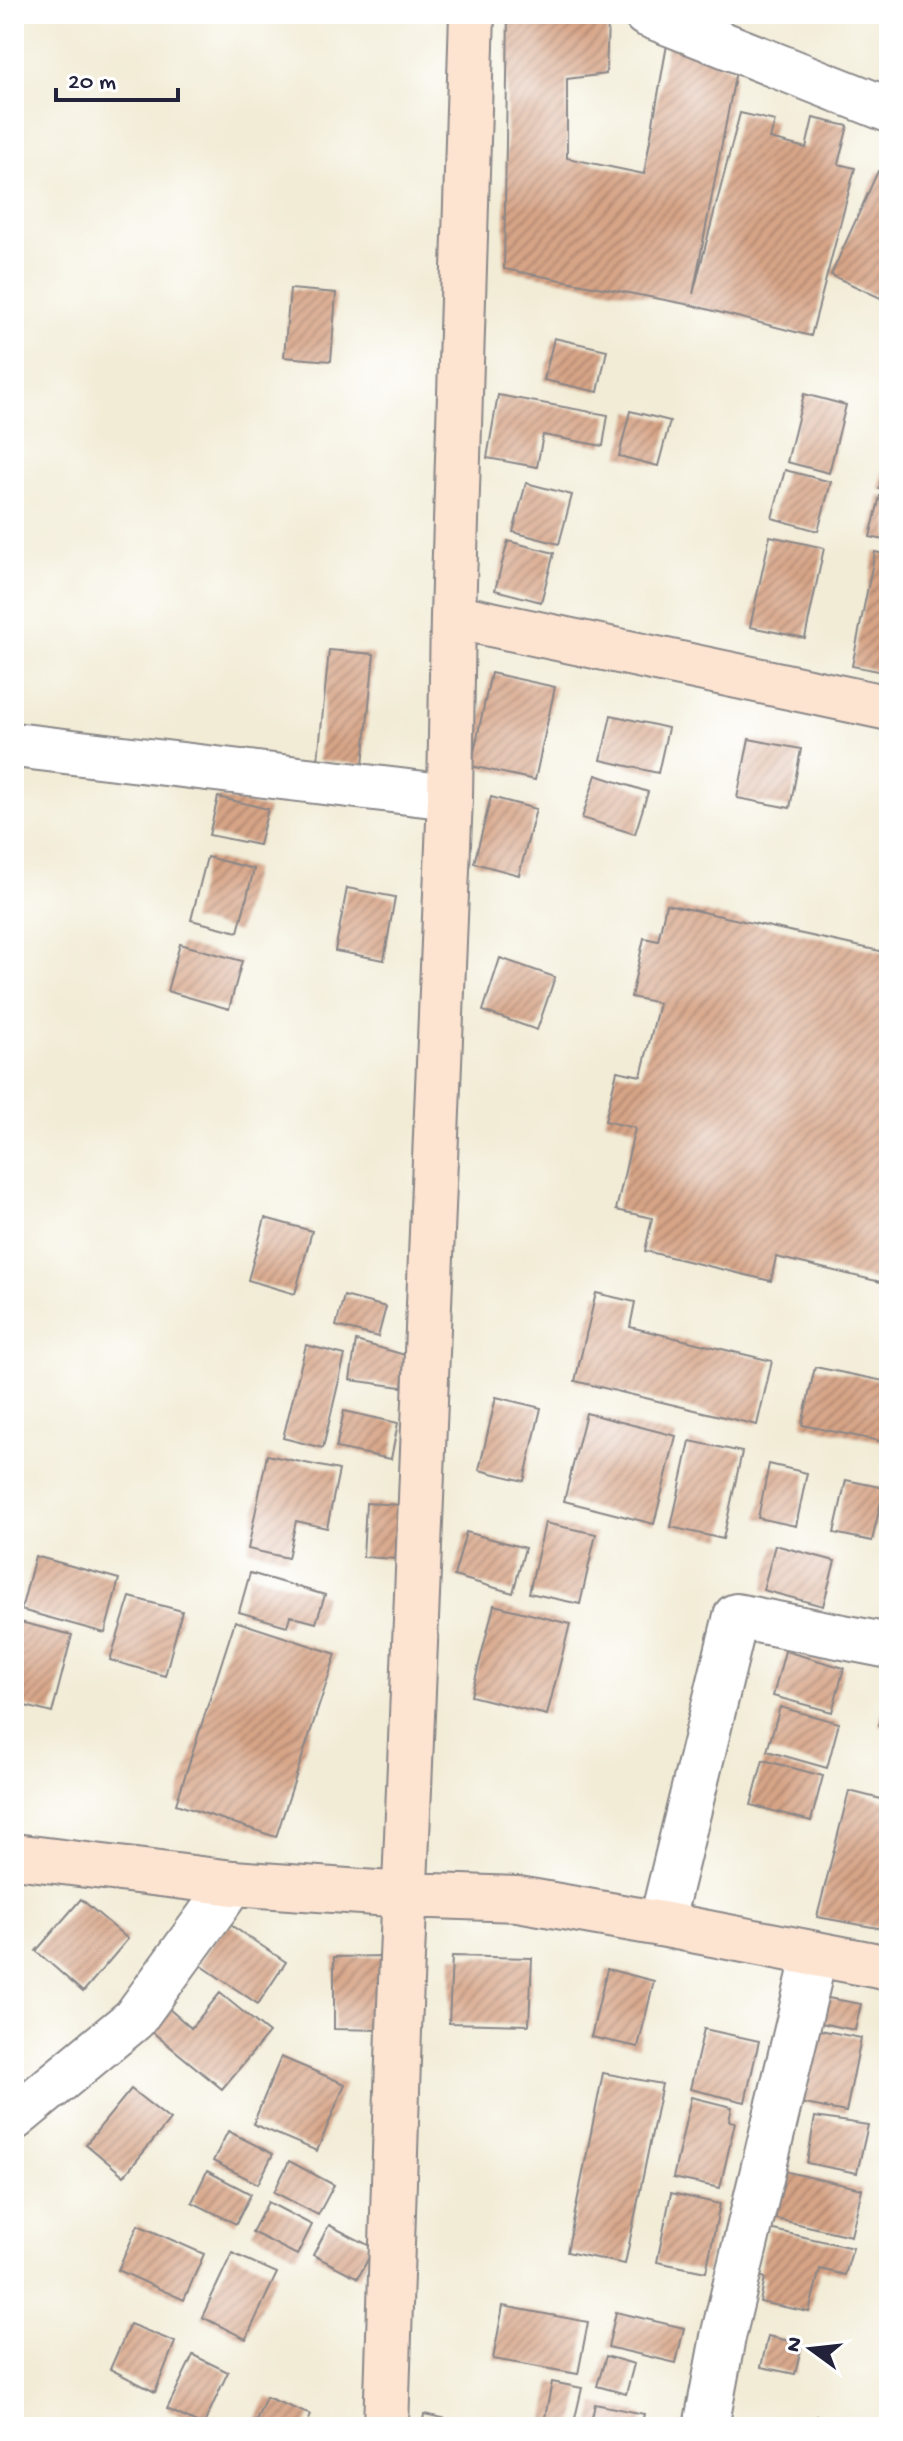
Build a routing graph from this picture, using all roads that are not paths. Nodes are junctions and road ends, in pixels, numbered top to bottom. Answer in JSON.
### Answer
{"nodes":[{"id":1,"x":472,"y":14,"type":"edge"},
{"id":2,"x":646,"y":14,"type":"edge"},
{"id":3,"x":889,"y":110,"type":"edge"},
{"id":4,"x":453,"y":616,"type":"junction"},
{"id":5,"x":889,"y":708,"type":"edge"},
{"id":6,"x":14,"y":745,"type":"edge"},
{"id":7,"x":450,"y":797,"type":"junction"},
{"id":8,"x":889,"y":1646,"type":"edge"},
{"id":9,"x":14,"y":1856,"type":"edge"},
{"id":10,"x":233,"y":1883,"type":"junction"},
{"id":11,"x":405,"y":1895,"type":"junction"},
{"id":12,"x":661,"y":1924,"type":"junction"},
{"id":13,"x":815,"y":1954,"type":"junction"},
{"id":14,"x":889,"y":1968,"type":"edge"},
{"id":15,"x":14,"y":2118,"type":"edge"},
{"id":16,"x":386,"y":2427,"type":"edge"},
{"id":17,"x":706,"y":2427,"type":"edge"}],
"edges":[{"from":1,"to":4,"type":"street"},
{"from":2,"to":3,"type":"street"},
{"from":4,"to":5,"type":"street"},
{"from":4,"to":7,"type":"street"},
{"from":6,"to":7,"type":"street"},
{"from":7,"to":11,"type":"street"},
{"from":8,"to":12,"type":"street"},
{"from":9,"to":10,"type":"street"},
{"from":10,"to":11,"type":"street"},
{"from":10,"to":15,"type":"street"},
{"from":11,"to":12,"type":"street"},
{"from":11,"to":16,"type":"street"},
{"from":12,"to":13,"type":"street"},
{"from":13,"to":14,"type":"street"},
{"from":13,"to":17,"type":"street"}]}
